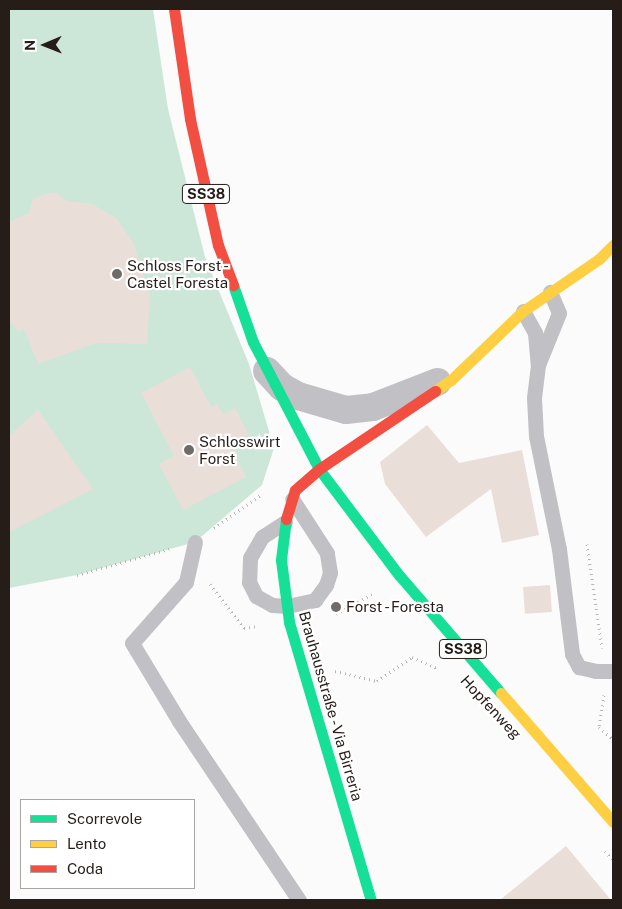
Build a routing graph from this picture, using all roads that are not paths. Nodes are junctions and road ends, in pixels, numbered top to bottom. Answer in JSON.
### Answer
{"nodes":[{"id":1,"x":174,"y":9,"type":"edge"},
{"id":2,"x":613,"y":245,"type":"edge"},
{"id":3,"x":550,"y":292,"type":"junction"},
{"id":4,"x":523,"y":311,"type":"junction"},
{"id":5,"x":538,"y":365,"type":"junction"},
{"id":6,"x":267,"y":371,"type":"junction"},
{"id":7,"x":451,"y":380,"type":"junction"},
{"id":8,"x":319,"y":469,"type":"junction"},
{"id":9,"x":292,"y":499,"type":"junction"},
{"id":10,"x":285,"y":522,"type":"junction"},
{"id":11,"x":195,"y":542,"type":"road end"},
{"id":12,"x":287,"y":606,"type":"junction"},
{"id":13,"x":613,"y":671,"type":"edge"},
{"id":14,"x":613,"y":822,"type":"edge"},
{"id":15,"x":299,"y":900,"type":"edge"},
{"id":16,"x":372,"y":900,"type":"edge"}],
"edges":[{"from":1,"to":6,"type":"main road","number":"SS38"},
{"from":2,"to":3,"type":"main road","name":"Brauhausstraße - Via Birreria"},
{"from":3,"to":4,"type":"main road","name":"Brauhausstraße - Via Birreria"},
{"from":3,"to":5,"type":"lane"},
{"from":4,"to":5,"type":"lane"},
{"from":4,"to":7,"type":"main road","name":"Brauhausstraße - Via Birreria"},
{"from":5,"to":13,"type":"lane"},
{"from":6,"to":7,"type":"street"},
{"from":6,"to":8,"type":"main road","number":"SS38"},
{"from":7,"to":8,"type":"main road","name":"Brauhausstraße - Via Birreria"},
{"from":8,"to":9,"type":"main road","name":"Brauhausstraße - Via Birreria"},
{"from":8,"to":14,"type":"main road","number":"SS38"},
{"from":9,"to":10,"type":"main road","name":"Brauhausstraße - Via Birreria"},
{"from":9,"to":12,"type":"lane"},
{"from":10,"to":12,"type":"main road","name":"Brauhausstraße - Via Birreria"},
{"from":10,"to":12,"type":"lane"},
{"from":11,"to":15,"type":"lane"},
{"from":12,"to":16,"type":"main road","name":"Brauhausstraße - Via Birreria"}]}
